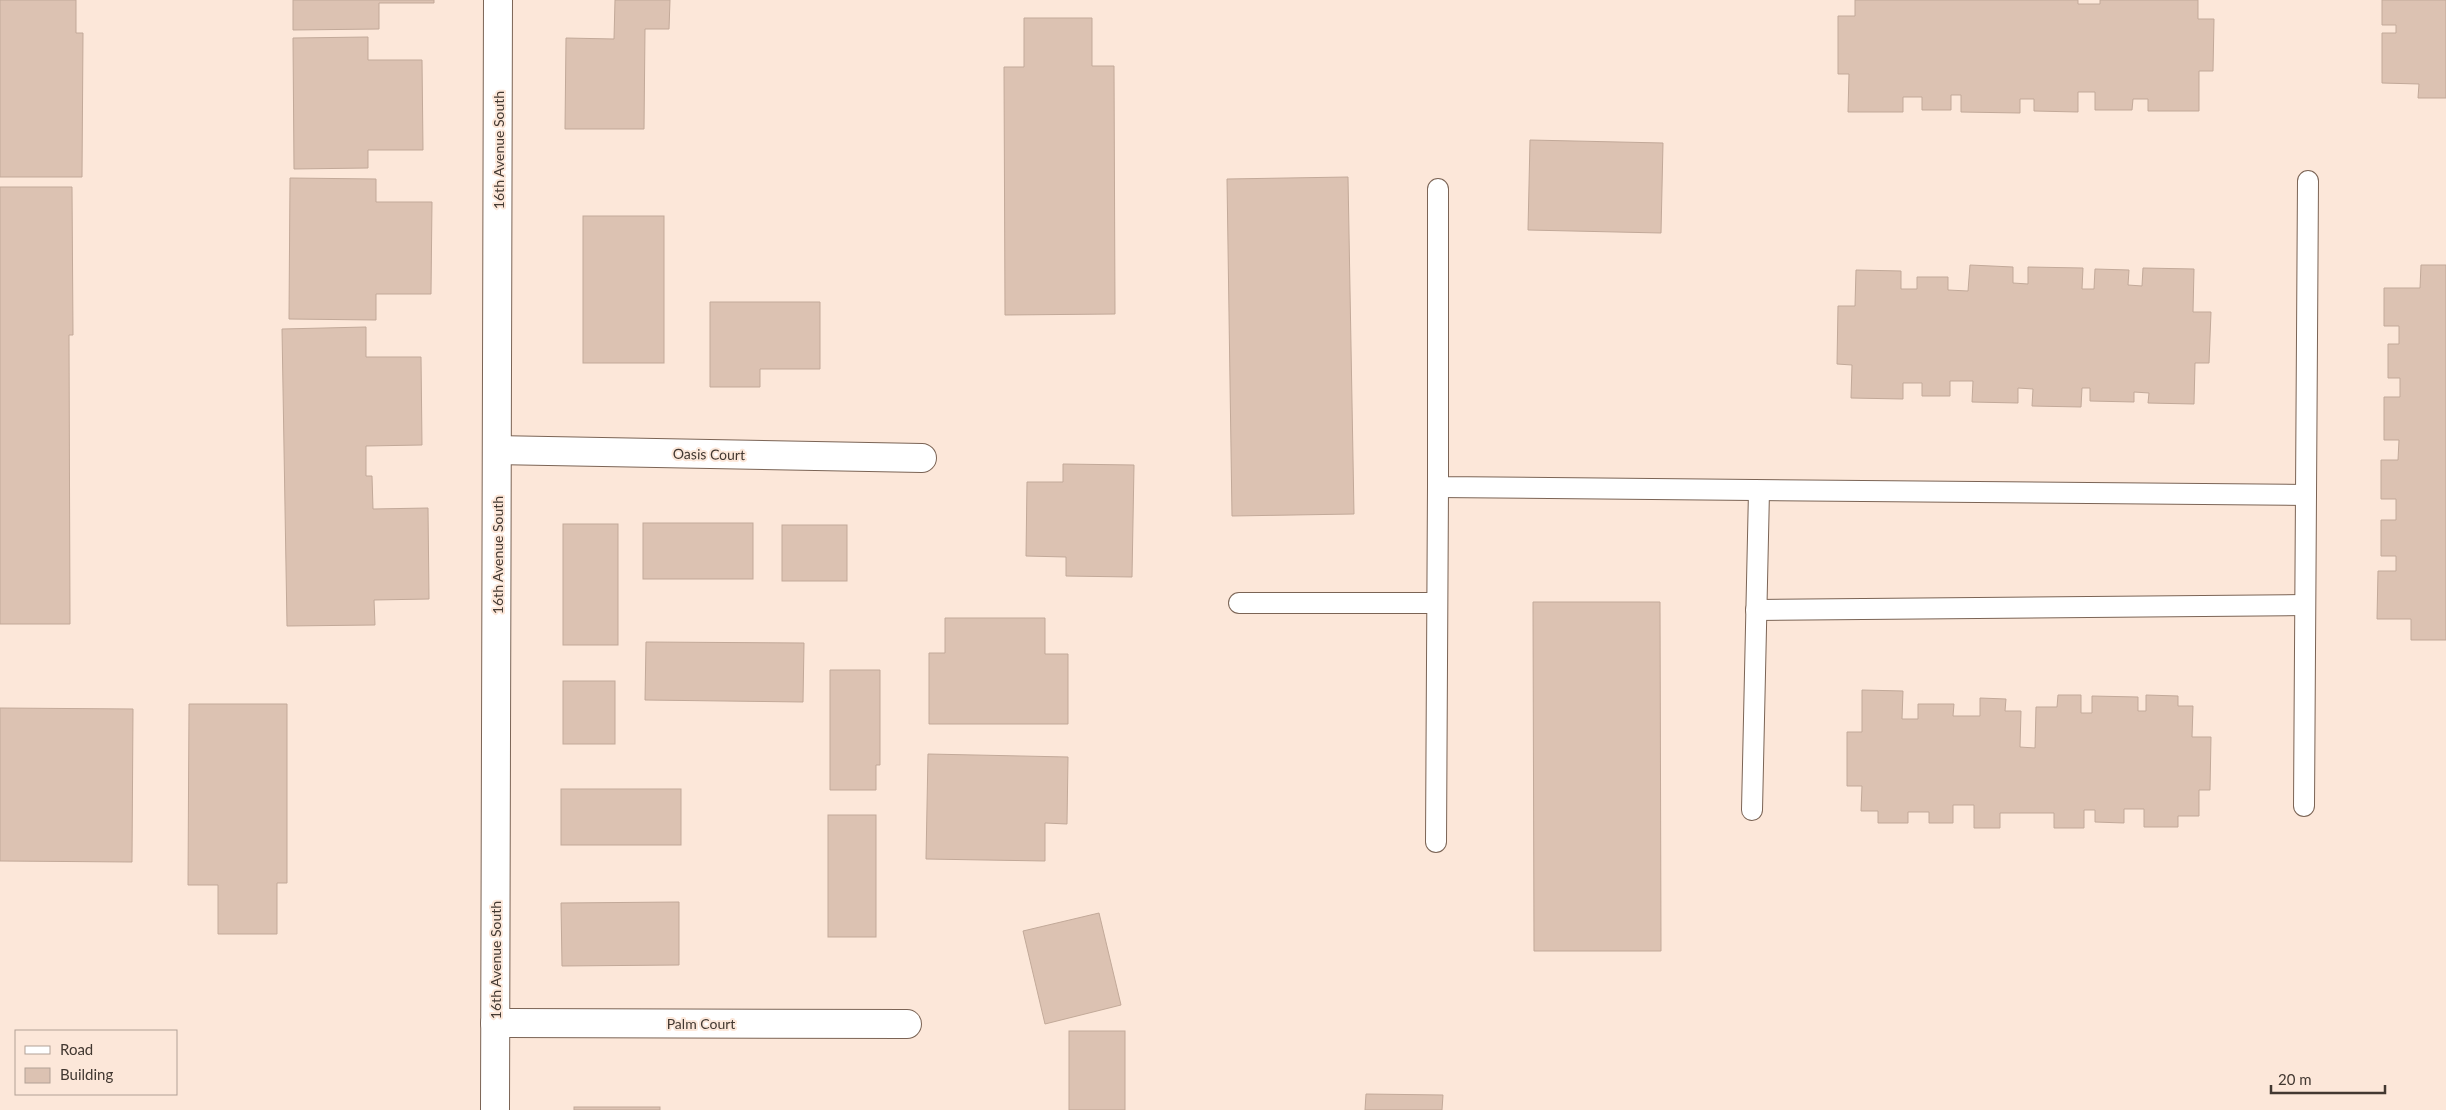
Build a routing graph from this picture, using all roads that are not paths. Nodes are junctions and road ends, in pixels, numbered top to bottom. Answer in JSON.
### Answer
{"nodes":[{"id":1,"x":498,"y":0,"type":"edge"},
{"id":2,"x":2308,"y":181,"type":"dead end"},
{"id":3,"x":1438,"y":189,"type":"dead end"},
{"id":4,"x":497,"y":450,"type":"junction"},
{"id":5,"x":922,"y":458,"type":"dead end"},
{"id":6,"x":1438,"y":488,"type":"junction"},
{"id":7,"x":1759,"y":491,"type":"junction"},
{"id":8,"x":2306,"y":495,"type":"junction"},
{"id":9,"x":1438,"y":603,"type":"junction"},
{"id":10,"x":1239,"y":604,"type":"dead end"},
{"id":11,"x":2305,"y":605,"type":"junction"},
{"id":12,"x":1756,"y":610,"type":"junction"},
{"id":13,"x":2304,"y":806,"type":"dead end"},
{"id":14,"x":1752,"y":810,"type":"dead end"},
{"id":15,"x":1436,"y":842,"type":"dead end"},
{"id":16,"x":495,"y":1023,"type":"junction"},
{"id":17,"x":907,"y":1024,"type":"dead end"},
{"id":18,"x":495,"y":1110,"type":"edge"}],
"edges":[{"from":1,"to":4,"type":"street","name":"16th Avenue South"},
{"from":2,"to":8,"type":"lane"},
{"from":3,"to":6,"type":"lane"},
{"from":4,"to":5,"type":"street","name":"Oasis Court"},
{"from":4,"to":16,"type":"street","name":"16th Avenue South"},
{"from":6,"to":7,"type":"lane"},
{"from":6,"to":9,"type":"lane"},
{"from":7,"to":8,"type":"lane"},
{"from":7,"to":12,"type":"lane"},
{"from":8,"to":11,"type":"lane"},
{"from":9,"to":10,"type":"lane"},
{"from":9,"to":15,"type":"lane"},
{"from":11,"to":12,"type":"lane"},
{"from":11,"to":13,"type":"lane"},
{"from":12,"to":14,"type":"lane"},
{"from":16,"to":17,"type":"street","name":"Palm Court"},
{"from":16,"to":18,"type":"street","name":"16th Avenue South"}]}
